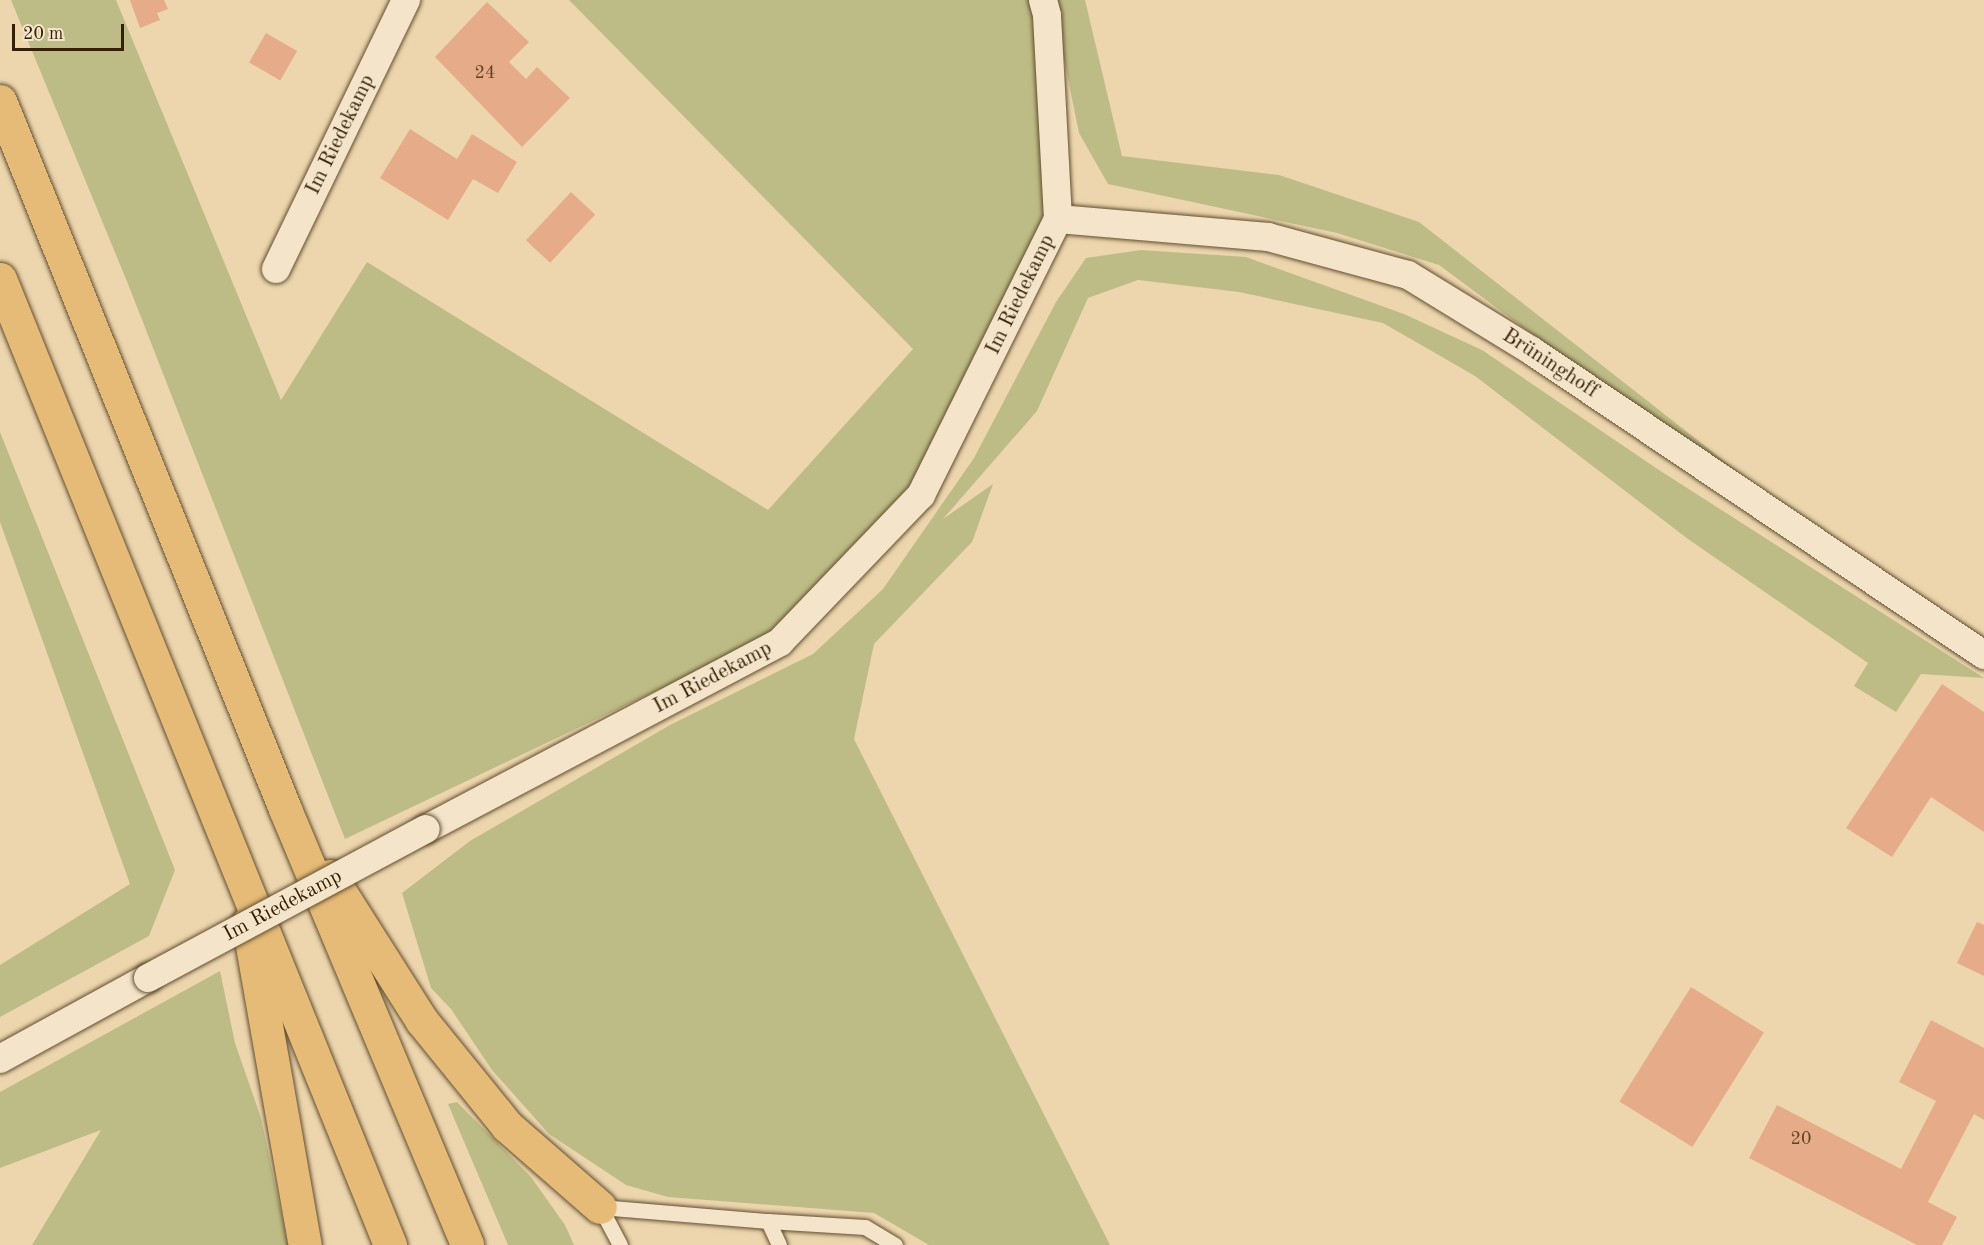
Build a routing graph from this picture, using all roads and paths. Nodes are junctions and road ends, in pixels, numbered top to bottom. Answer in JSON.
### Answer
{"nodes":[{"id":1,"x":406,"y":0,"type":"edge"},
{"id":2,"x":1042,"y":0,"type":"edge"},
{"id":3,"x":0,"y":100,"type":"edge"},
{"id":4,"x":1058,"y":219,"type":"junction"},
{"id":5,"x":276,"y":269,"type":"dead end"},
{"id":6,"x":0,"y":279,"type":"edge"},
{"id":7,"x":1984,"y":655,"type":"edge"},
{"id":8,"x":285,"y":808,"type":"junction"},
{"id":9,"x":235,"y":856,"type":"junction"},
{"id":10,"x":0,"y":1059,"type":"edge"},
{"id":11,"x":600,"y":1207,"type":"junction"},
{"id":12,"x":768,"y":1221,"type":"junction"},
{"id":13,"x":305,"y":1245,"type":"edge"},
{"id":14,"x":390,"y":1245,"type":"edge"},
{"id":15,"x":467,"y":1245,"type":"edge"},
{"id":16,"x":620,"y":1245,"type":"edge"},
{"id":17,"x":779,"y":1245,"type":"edge"},
{"id":18,"x":896,"y":1245,"type":"edge"}],
"edges":[{"from":1,"to":5,"type":"street","name":"Im Riedekamp"},
{"from":2,"to":4,"type":"street","name":"Im Riedekamp"},
{"from":3,"to":8,"type":"highway"},
{"from":4,"to":7,"type":"street","name":"Brüninghoff"},
{"from":4,"to":10,"type":"street","name":"Im Riedekamp","bridge":true},
{"from":6,"to":9,"type":"highway"},
{"from":8,"to":11,"type":"highway"},
{"from":8,"to":15,"type":"highway"},
{"from":9,"to":13,"type":"highway"},
{"from":9,"to":14,"type":"highway"},
{"from":11,"to":12,"type":"lane"},
{"from":11,"to":16,"type":"lane"},
{"from":12,"to":17,"type":"lane"},
{"from":12,"to":18,"type":"lane"}]}
